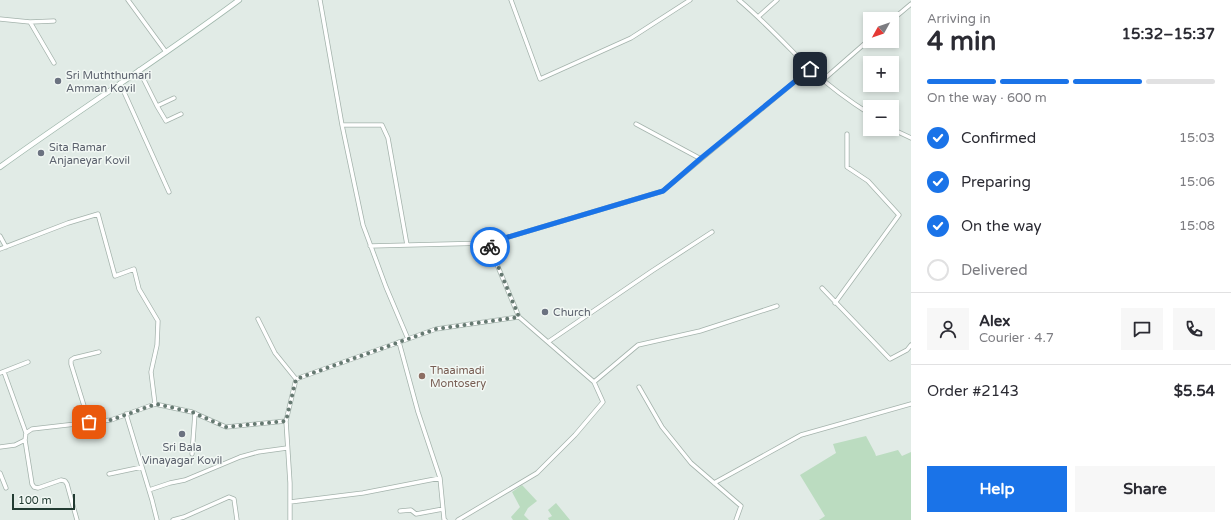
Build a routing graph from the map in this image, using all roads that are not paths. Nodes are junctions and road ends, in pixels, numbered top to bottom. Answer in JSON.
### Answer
{"nodes":[{"id":1,"x":128,"y":0,"type":"edge"},
{"id":2,"x":240,"y":0,"type":"edge"},
{"id":3,"x":320,"y":0,"type":"edge"},
{"id":4,"x":512,"y":0,"type":"edge"},
{"id":5,"x":690,"y":0,"type":"edge"},
{"id":6,"x":739,"y":0,"type":"edge"},
{"id":7,"x":777,"y":0,"type":"edge"},
{"id":8,"x":911,"y":4,"type":"edge"},
{"id":9,"x":899,"y":14,"type":"edge"},
{"id":10,"x":758,"y":17,"type":"junction"},
{"id":11,"x":0,"y":19,"type":"edge"},
{"id":12,"x":54,"y":21,"type":"dead end"},
{"id":13,"x":30,"y":22,"type":"junction"},
{"id":14,"x":863,"y":45,"type":"edge"},
{"id":15,"x":166,"y":52,"type":"junction"},
{"id":16,"x":54,"y":63,"type":"dead end"},
{"id":17,"x":810,"y":69,"type":"junction"},
{"id":18,"x":139,"y":70,"type":"junction"},
{"id":19,"x":823,"y":80,"type":"junction"},
{"id":20,"x":120,"y":83,"type":"junction"},
{"id":21,"x":174,"y":98,"type":"dead end"},
{"id":22,"x":157,"y":106,"type":"junction"},
{"id":23,"x":863,"y":109,"type":"edge"},
{"id":24,"x":180,"y":114,"type":"dead end"},
{"id":25,"x":636,"y":124,"type":"dead end"},
{"id":26,"x":342,"y":125,"type":"junction"},
{"id":27,"x":899,"y":132,"type":"edge"},
{"id":28,"x":847,"y":134,"type":"dead end"},
{"id":29,"x":911,"y":138,"type":"edge"},
{"id":30,"x":700,"y":159,"type":"junction"},
{"id":31,"x":0,"y":166,"type":"edge"},
{"id":32,"x":169,"y":192,"type":"dead end"},
{"id":33,"x":712,"y":232,"type":"dead end"},
{"id":34,"x":0,"y":236,"type":"edge"},
{"id":35,"x":488,"y":243,"type":"junction"},
{"id":36,"x":407,"y":245,"type":"junction"},
{"id":37,"x":370,"y":246,"type":"junction"},
{"id":38,"x":6,"y":247,"type":"junction"},
{"id":39,"x":0,"y":249,"type":"edge"},
{"id":40,"x":822,"y":288,"type":"dead end"},
{"id":41,"x":835,"y":303,"type":"junction"},
{"id":42,"x":777,"y":306,"type":"dead end"},
{"id":43,"x":519,"y":317,"type":"junction"},
{"id":44,"x":258,"y":319,"type":"dead end"},
{"id":45,"x":408,"y":339,"type":"junction"},
{"id":46,"x":399,"y":342,"type":"junction"},
{"id":47,"x":548,"y":342,"type":"junction"},
{"id":48,"x":911,"y":346,"type":"edge"},
{"id":49,"x":99,"y":352,"type":"dead end"},
{"id":50,"x":28,"y":362,"type":"dead end"},
{"id":51,"x":2,"y":372,"type":"edge"},
{"id":52,"x":296,"y":379,"type":"junction"},
{"id":53,"x":594,"y":382,"type":"junction"},
{"id":54,"x":639,"y":387,"type":"dead end"},
{"id":55,"x":156,"y":404,"type":"junction"},
{"id":56,"x":911,"y":404,"type":"edge"},
{"id":57,"x":195,"y":413,"type":"junction"},
{"id":58,"x":126,"y":414,"type":"junction"},
{"id":59,"x":286,"y":421,"type":"junction"},
{"id":60,"x":89,"y":422,"type":"junction"},
{"id":61,"x":26,"y":433,"type":"junction"},
{"id":62,"x":25,"y":440,"type":"junction"},
{"id":63,"x":0,"y":447,"type":"edge"},
{"id":64,"x":287,"y":448,"type":"junction"},
{"id":65,"x":192,"y":454,"type":"dead end"},
{"id":66,"x":142,"y":467,"type":"junction"},
{"id":67,"x":0,"y":473,"type":"edge"},
{"id":68,"x":109,"y":474,"type":"dead end"},
{"id":69,"x":440,"y":478,"type":"junction"},
{"id":70,"x":714,"y":483,"type":"junction"},
{"id":71,"x":6,"y":488,"type":"dead end"},
{"id":72,"x":149,"y":490,"type":"junction"},
{"id":73,"x":290,"y":502,"type":"junction"},
{"id":74,"x":443,"y":509,"type":"junction"},
{"id":75,"x":400,"y":510,"type":"dead end"},
{"id":76,"x":77,"y":520,"type":"edge"},
{"id":77,"x":156,"y":520,"type":"edge"},
{"id":78,"x":173,"y":520,"type":"edge"},
{"id":79,"x":237,"y":520,"type":"edge"},
{"id":80,"x":290,"y":520,"type":"edge"},
{"id":81,"x":445,"y":520,"type":"edge"},
{"id":82,"x":458,"y":520,"type":"edge"},
{"id":83,"x":736,"y":520,"type":"edge"}],
"edges":[{"from":1,"to":15,"type":"street"},
{"from":2,"to":15,"type":"street"},
{"from":3,"to":26,"type":"street"},
{"from":4,"to":5,"type":"street"},
{"from":6,"to":10,"type":"street"},
{"from":7,"to":10,"type":"street"},
{"from":8,"to":9,"type":"street"},
{"from":10,"to":17,"type":"street"},
{"from":11,"to":13,"type":"street"},
{"from":12,"to":13,"type":"street"},
{"from":13,"to":16,"type":"street"},
{"from":14,"to":19,"type":"street"},
{"from":15,"to":18,"type":"street"},
{"from":17,"to":19,"type":"street"},
{"from":17,"to":30,"type":"street"},
{"from":18,"to":20,"type":"street"},
{"from":18,"to":22,"type":"street"},
{"from":19,"to":23,"type":"street"},
{"from":20,"to":31,"type":"street"},
{"from":20,"to":32,"type":"street"},
{"from":21,"to":22,"type":"street"},
{"from":22,"to":24,"type":"street"},
{"from":25,"to":30,"type":"street"},
{"from":26,"to":36,"type":"street"},
{"from":26,"to":37,"type":"street"},
{"from":27,"to":29,"type":"street"},
{"from":28,"to":41,"type":"street"},
{"from":30,"to":35,"type":"street"},
{"from":33,"to":47,"type":"street"},
{"from":34,"to":38,"type":"street"},
{"from":35,"to":36,"type":"street"},
{"from":35,"to":43,"type":"street"},
{"from":36,"to":37,"type":"street"},
{"from":37,"to":45,"type":"street"},
{"from":38,"to":39,"type":"street"},
{"from":38,"to":55,"type":"street"},
{"from":40,"to":41,"type":"street"},
{"from":41,"to":48,"type":"street"},
{"from":42,"to":53,"type":"street"},
{"from":43,"to":45,"type":"street"},
{"from":43,"to":47,"type":"street"},
{"from":44,"to":52,"type":"street"},
{"from":45,"to":46,"type":"street"},
{"from":46,"to":52,"type":"street"},
{"from":46,"to":69,"type":"street"},
{"from":47,"to":53,"type":"street"},
{"from":49,"to":60,"type":"street"},
{"from":50,"to":51,"type":"street"},
{"from":51,"to":61,"type":"street"},
{"from":52,"to":59,"type":"street"},
{"from":53,"to":82,"type":"street"},
{"from":54,"to":70,"type":"street"},
{"from":55,"to":57,"type":"street"},
{"from":55,"to":58,"type":"street"},
{"from":56,"to":70,"type":"street"},
{"from":57,"to":59,"type":"street"},
{"from":57,"to":65,"type":"street"},
{"from":58,"to":60,"type":"street"},
{"from":58,"to":66,"type":"street"},
{"from":59,"to":64,"type":"street"},
{"from":60,"to":61,"type":"street"},
{"from":61,"to":62,"type":"street"},
{"from":62,"to":63,"type":"street"},
{"from":62,"to":76,"type":"street"},
{"from":64,"to":72,"type":"street"},
{"from":64,"to":73,"type":"street"},
{"from":66,"to":68,"type":"street"},
{"from":66,"to":72,"type":"street"},
{"from":67,"to":71,"type":"street"},
{"from":69,"to":73,"type":"street"},
{"from":69,"to":74,"type":"street"},
{"from":70,"to":83,"type":"street"},
{"from":72,"to":77,"type":"street"},
{"from":73,"to":80,"type":"street"},
{"from":74,"to":75,"type":"street"},
{"from":74,"to":81,"type":"street"},
{"from":78,"to":79,"type":"street"}]}
